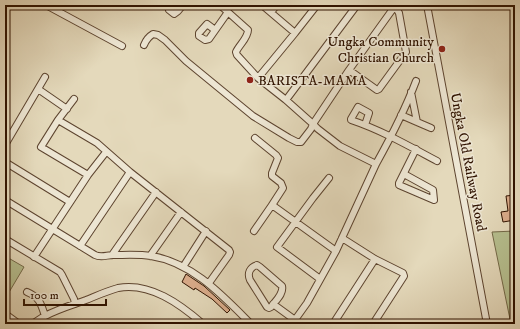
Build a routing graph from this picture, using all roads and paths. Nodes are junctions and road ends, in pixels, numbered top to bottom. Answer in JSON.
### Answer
{"nodes":[{"id":1,"x":8,"y":5,"type":"edge"},
{"id":2,"x":46,"y":5,"type":"edge"},
{"id":3,"x":172,"y":5,"type":"edge"},
{"id":4,"x":182,"y":5,"type":"edge"},
{"id":5,"x":220,"y":5,"type":"edge"},
{"id":6,"x":262,"y":5,"type":"edge"},
{"id":7,"x":277,"y":5,"type":"edge"},
{"id":8,"x":317,"y":5,"type":"edge"},
{"id":9,"x":357,"y":5,"type":"edge"},
{"id":10,"x":427,"y":5,"type":"edge"},
{"id":11,"x":394,"y":6,"type":"edge"},
{"id":12,"x":5,"y":10,"type":"edge"},
{"id":13,"x":228,"y":12,"type":"junction"},
{"id":14,"x":271,"y":12,"type":"junction"},
{"id":15,"x":215,"y":30,"type":"dead end"},
{"id":16,"x":296,"y":34,"type":"junction"},
{"id":17,"x":144,"y":45,"type":"dead end"},
{"id":18,"x":122,"y":46,"type":"dead end"},
{"id":19,"x":349,"y":70,"type":"junction"},
{"id":20,"x":45,"y":77,"type":"dead end"},
{"id":21,"x":258,"y":78,"type":"junction"},
{"id":22,"x":416,"y":81,"type":"dead end"},
{"id":23,"x":38,"y":89,"type":"junction"},
{"id":24,"x":412,"y":92,"type":"junction"},
{"id":25,"x":74,"y":99,"type":"dead end"},
{"id":26,"x":286,"y":100,"type":"junction"},
{"id":27,"x":67,"y":109,"type":"junction"},
{"id":28,"x":401,"y":115,"type":"junction"},
{"id":29,"x":58,"y":120,"type":"junction"},
{"id":30,"x":417,"y":122,"type":"junction"},
{"id":31,"x":313,"y":124,"type":"junction"},
{"id":32,"x":365,"y":125,"type":"dead end"},
{"id":33,"x":431,"y":128,"type":"dead end"},
{"id":34,"x":391,"y":137,"type":"junction"},
{"id":35,"x":255,"y":138,"type":"dead end"},
{"id":36,"x":5,"y":145,"type":"edge"},
{"id":37,"x":416,"y":150,"type":"junction"},
{"id":38,"x":106,"y":152,"type":"junction"},
{"id":39,"x":437,"y":161,"type":"dead end"},
{"id":40,"x":5,"y":162,"type":"edge"},
{"id":41,"x":376,"y":164,"type":"junction"},
{"id":42,"x":130,"y":172,"type":"junction"},
{"id":43,"x":404,"y":174,"type":"junction"},
{"id":44,"x":88,"y":175,"type":"junction"},
{"id":45,"x":329,"y":178,"type":"dead end"},
{"id":46,"x":156,"y":192,"type":"junction"},
{"id":47,"x":5,"y":200,"type":"edge"},
{"id":48,"x":70,"y":202,"type":"junction"},
{"id":49,"x":272,"y":205,"type":"junction"},
{"id":50,"x":181,"y":212,"type":"junction"},
{"id":51,"x":296,"y":222,"type":"junction"},
{"id":52,"x":53,"y":229,"type":"junction"},
{"id":53,"x":206,"y":231,"type":"junction"},
{"id":54,"x":254,"y":231,"type":"dead end"},
{"id":55,"x":342,"y":238,"type":"junction"},
{"id":56,"x":5,"y":239,"type":"edge"},
{"id":57,"x":80,"y":246,"type":"junction"},
{"id":58,"x":336,"y":251,"type":"junction"},
{"id":59,"x":112,"y":255,"type":"junction"},
{"id":60,"x":150,"y":256,"type":"junction"},
{"id":61,"x":34,"y":257,"type":"junction"},
{"id":62,"x":375,"y":259,"type":"junction"},
{"id":63,"x":183,"y":267,"type":"junction"},
{"id":64,"x":320,"y":279,"type":"junction"},
{"id":65,"x":208,"y":283,"type":"junction"},
{"id":66,"x":27,"y":292,"type":"dead end"},
{"id":67,"x":75,"y":304,"type":"junction"},
{"id":68,"x":273,"y":304,"type":"junction"},
{"id":69,"x":8,"y":316,"type":"dead end"},
{"id":70,"x":45,"y":316,"type":"junction"},
{"id":71,"x":293,"y":322,"type":"edge"},
{"id":72,"x":19,"y":324,"type":"edge"},
{"id":73,"x":32,"y":324,"type":"edge"},
{"id":74,"x":203,"y":324,"type":"edge"},
{"id":75,"x":252,"y":324,"type":"edge"},
{"id":76,"x":333,"y":324,"type":"edge"},
{"id":77,"x":373,"y":324,"type":"edge"},
{"id":78,"x":488,"y":324,"type":"edge"}],
"edges":[{"from":1,"to":12,"type":"street"},
{"from":2,"to":18,"type":"street"},
{"from":3,"to":4,"type":"street"},
{"from":5,"to":13,"type":"street"},
{"from":6,"to":14,"type":"street"},
{"from":7,"to":14,"type":"street"},
{"from":8,"to":16,"type":"street"},
{"from":9,"to":26,"type":"street"},
{"from":10,"to":78,"type":"street","name":"Ungka Old Railway Road"},
{"from":11,"to":19,"type":"street"},
{"from":11,"to":19,"type":"street"},
{"from":13,"to":15,"type":"street"},
{"from":13,"to":21,"type":"street"},
{"from":14,"to":16,"type":"street"},
{"from":16,"to":21,"type":"street"},
{"from":17,"to":31,"type":"street"},
{"from":19,"to":31,"type":"street"},
{"from":20,"to":23,"type":"street"},
{"from":21,"to":26,"type":"street"},
{"from":22,"to":24,"type":"street"},
{"from":23,"to":27,"type":"street"},
{"from":23,"to":36,"type":"street"},
{"from":24,"to":28,"type":"street"},
{"from":24,"to":30,"type":"street"},
{"from":25,"to":27,"type":"street"},
{"from":26,"to":31,"type":"street"},
{"from":27,"to":29,"type":"street"},
{"from":28,"to":30,"type":"street"},
{"from":28,"to":34,"type":"street"},
{"from":29,"to":38,"type":"street"},
{"from":29,"to":44,"type":"street"},
{"from":30,"to":33,"type":"street"},
{"from":31,"to":41,"type":"street"},
{"from":32,"to":34,"type":"street"},
{"from":34,"to":37,"type":"street"},
{"from":34,"to":41,"type":"street"},
{"from":35,"to":49,"type":"street"},
{"from":37,"to":39,"type":"street"},
{"from":37,"to":43,"type":"street"},
{"from":38,"to":42,"type":"street"},
{"from":38,"to":44,"type":"street"},
{"from":40,"to":48,"type":"street"},
{"from":41,"to":55,"type":"street"},
{"from":42,"to":46,"type":"street"},
{"from":42,"to":57,"type":"street"},
{"from":43,"to":43,"type":"street"},
{"from":44,"to":48,"type":"street"},
{"from":45,"to":51,"type":"street"},
{"from":46,"to":50,"type":"street"},
{"from":46,"to":59,"type":"street"},
{"from":47,"to":52,"type":"street"},
{"from":48,"to":52,"type":"street"},
{"from":49,"to":51,"type":"street"},
{"from":49,"to":54,"type":"street"},
{"from":50,"to":53,"type":"street"},
{"from":50,"to":60,"type":"street"},
{"from":51,"to":58,"type":"street"},
{"from":51,"to":64,"type":"street"},
{"from":52,"to":57,"type":"street"},
{"from":52,"to":61,"type":"street"},
{"from":53,"to":63,"type":"street"},
{"from":53,"to":65,"type":"street"},
{"from":55,"to":58,"type":"street"},
{"from":55,"to":62,"type":"street"},
{"from":56,"to":61,"type":"street"},
{"from":57,"to":59,"type":"street"},
{"from":58,"to":64,"type":"street"},
{"from":59,"to":60,"type":"street"},
{"from":60,"to":63,"type":"street"},
{"from":61,"to":67,"type":"street"},
{"from":62,"to":76,"type":"street"},
{"from":62,"to":77,"type":"street"},
{"from":63,"to":65,"type":"street"},
{"from":64,"to":71,"type":"street"},
{"from":65,"to":75,"type":"street"},
{"from":66,"to":70,"type":"street"},
{"from":67,"to":70,"type":"street"},
{"from":67,"to":74,"type":"street"},
{"from":68,"to":68,"type":"street"},
{"from":68,"to":71,"type":"street"},
{"from":69,"to":72,"type":"street"},
{"from":70,"to":73,"type":"street"}]}
